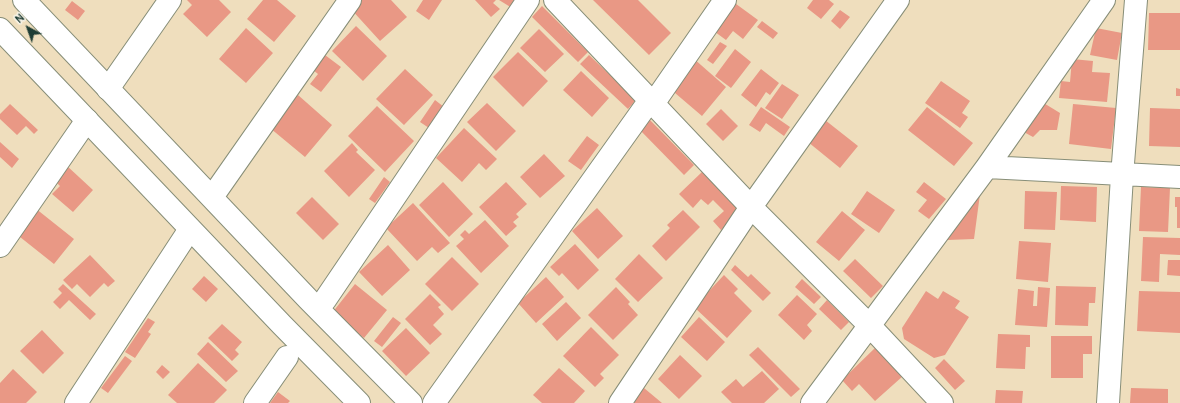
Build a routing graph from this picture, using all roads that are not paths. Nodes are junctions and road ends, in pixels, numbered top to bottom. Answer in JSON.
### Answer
{"nodes":[{"id":1,"x":24,"y":0,"type":"edge"},
{"id":2,"x":170,"y":0,"type":"edge"},
{"id":3,"x":350,"y":0,"type":"edge"},
{"id":4,"x":528,"y":0,"type":"edge"},
{"id":5,"x":555,"y":0,"type":"edge"},
{"id":6,"x":725,"y":0,"type":"edge"},
{"id":7,"x":898,"y":0,"type":"edge"},
{"id":8,"x":1104,"y":0,"type":"edge"},
{"id":9,"x":1136,"y":0,"type":"edge"},
{"id":10,"x":0,"y":29,"type":"edge"},
{"id":11,"x":108,"y":89,"type":"junction"},
{"id":12,"x":652,"y":102,"type":"junction"},
{"id":13,"x":87,"y":120,"type":"junction"},
{"id":14,"x":987,"y":167,"type":"junction"},
{"id":15,"x":1122,"y":176,"type":"junction"},
{"id":16,"x":1180,"y":177,"type":"edge"},
{"id":17,"x":217,"y":190,"type":"dead end"},
{"id":18,"x":751,"y":207,"type":"junction"},
{"id":19,"x":186,"y":235,"type":"dead end"},
{"id":20,"x":0,"y":246,"type":"edge"},
{"id":21,"x":325,"y":300,"type":"dead end"},
{"id":22,"x":869,"y":325,"type":"junction"},
{"id":23,"x":286,"y":357,"type":"dead end"},
{"id":24,"x":76,"y":403,"type":"edge"},
{"id":25,"x":256,"y":403,"type":"edge"},
{"id":26,"x":359,"y":403,"type":"edge"},
{"id":27,"x":411,"y":403,"type":"edge"},
{"id":28,"x":434,"y":403,"type":"edge"},
{"id":29,"x":620,"y":403,"type":"edge"},
{"id":30,"x":812,"y":403,"type":"edge"},
{"id":31,"x":942,"y":403,"type":"edge"},
{"id":32,"x":1108,"y":403,"type":"edge"}],
"edges":[{"from":1,"to":11,"type":"street"},
{"from":2,"to":11,"type":"street"},
{"from":3,"to":17,"type":"street"},
{"from":4,"to":21,"type":"street"},
{"from":5,"to":12,"type":"street"},
{"from":6,"to":12,"type":"street"},
{"from":7,"to":18,"type":"street"},
{"from":8,"to":14,"type":"street"},
{"from":9,"to":15,"type":"street"},
{"from":10,"to":13,"type":"street"},
{"from":11,"to":27,"type":"street"},
{"from":12,"to":18,"type":"street"},
{"from":12,"to":28,"type":"street"},
{"from":13,"to":20,"type":"street"},
{"from":13,"to":26,"type":"street"},
{"from":14,"to":15,"type":"street"},
{"from":14,"to":22,"type":"street"},
{"from":15,"to":16,"type":"street"},
{"from":15,"to":32,"type":"street"},
{"from":18,"to":22,"type":"street"},
{"from":18,"to":29,"type":"street"},
{"from":19,"to":24,"type":"street"},
{"from":22,"to":30,"type":"street"},
{"from":22,"to":31,"type":"street"},
{"from":23,"to":25,"type":"street"}]}
